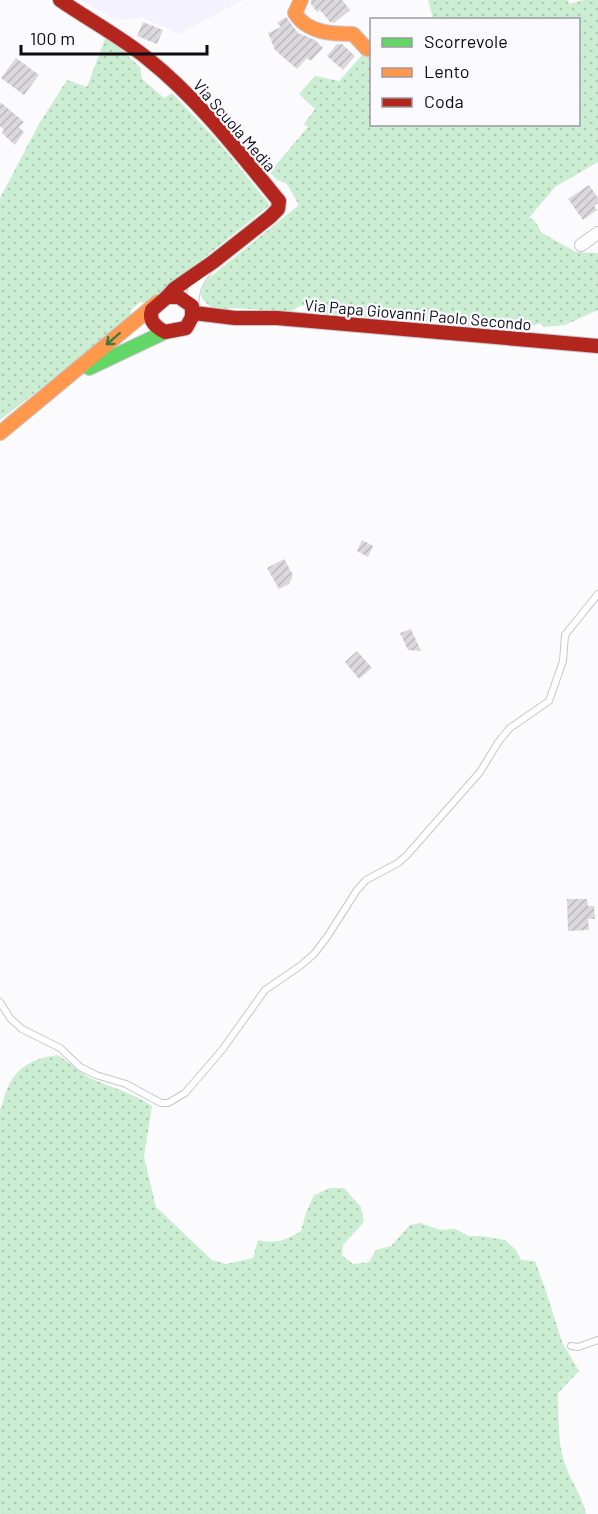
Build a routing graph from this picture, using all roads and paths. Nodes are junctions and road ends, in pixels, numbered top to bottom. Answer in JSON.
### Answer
{"nodes":[{"id":1,"x":60,"y":0,"type":"edge"},
{"id":2,"x":301,"y":0,"type":"edge"},
{"id":3,"x":367,"y":49,"type":"dead end"},
{"id":4,"x":598,"y":233,"type":"edge"},
{"id":5,"x":598,"y":248,"type":"edge"},
{"id":6,"x":213,"y":262,"type":"junction"},
{"id":7,"x":163,"y":300,"type":"junction"},
{"id":8,"x":193,"y":309,"type":"junction"},
{"id":9,"x":236,"y":318,"type":"junction"},
{"id":10,"x":186,"y":328,"type":"junction"},
{"id":11,"x":165,"y":332,"type":"junction"},
{"id":12,"x":598,"y":346,"type":"edge"},
{"id":13,"x":51,"y":393,"type":"junction"},
{"id":14,"x":0,"y":433,"type":"edge"},
{"id":15,"x":598,"y":594,"type":"edge"},
{"id":16,"x":0,"y":1002,"type":"edge"},
{"id":17,"x":598,"y":1340,"type":"edge"},
{"id":18,"x":571,"y":1346,"type":"dead end"}],
"edges":[{"from":1,"to":6,"type":"main road","name":"Via Scuola Media"},
{"from":2,"to":3,"type":"main road"},
{"from":4,"to":5,"type":"street"},
{"from":6,"to":7,"type":"main road"},
{"from":6,"to":8,"type":"street"},
{"from":7,"to":8,"type":"main road"},
{"from":7,"to":11,"type":"main road"},
{"from":7,"to":13,"type":"main road","one_way":true},
{"from":8,"to":9,"type":"main road"},
{"from":8,"to":10,"type":"main road"},
{"from":9,"to":10,"type":"main road"},
{"from":9,"to":12,"type":"main road","name":"Via Papa Giovanni Paolo Secondo"},
{"from":10,"to":11,"type":"main road"},
{"from":11,"to":13,"type":"main road"},
{"from":13,"to":14,"type":"main road"},
{"from":15,"to":16,"type":"lane"},
{"from":17,"to":18,"type":"lane"}]}
